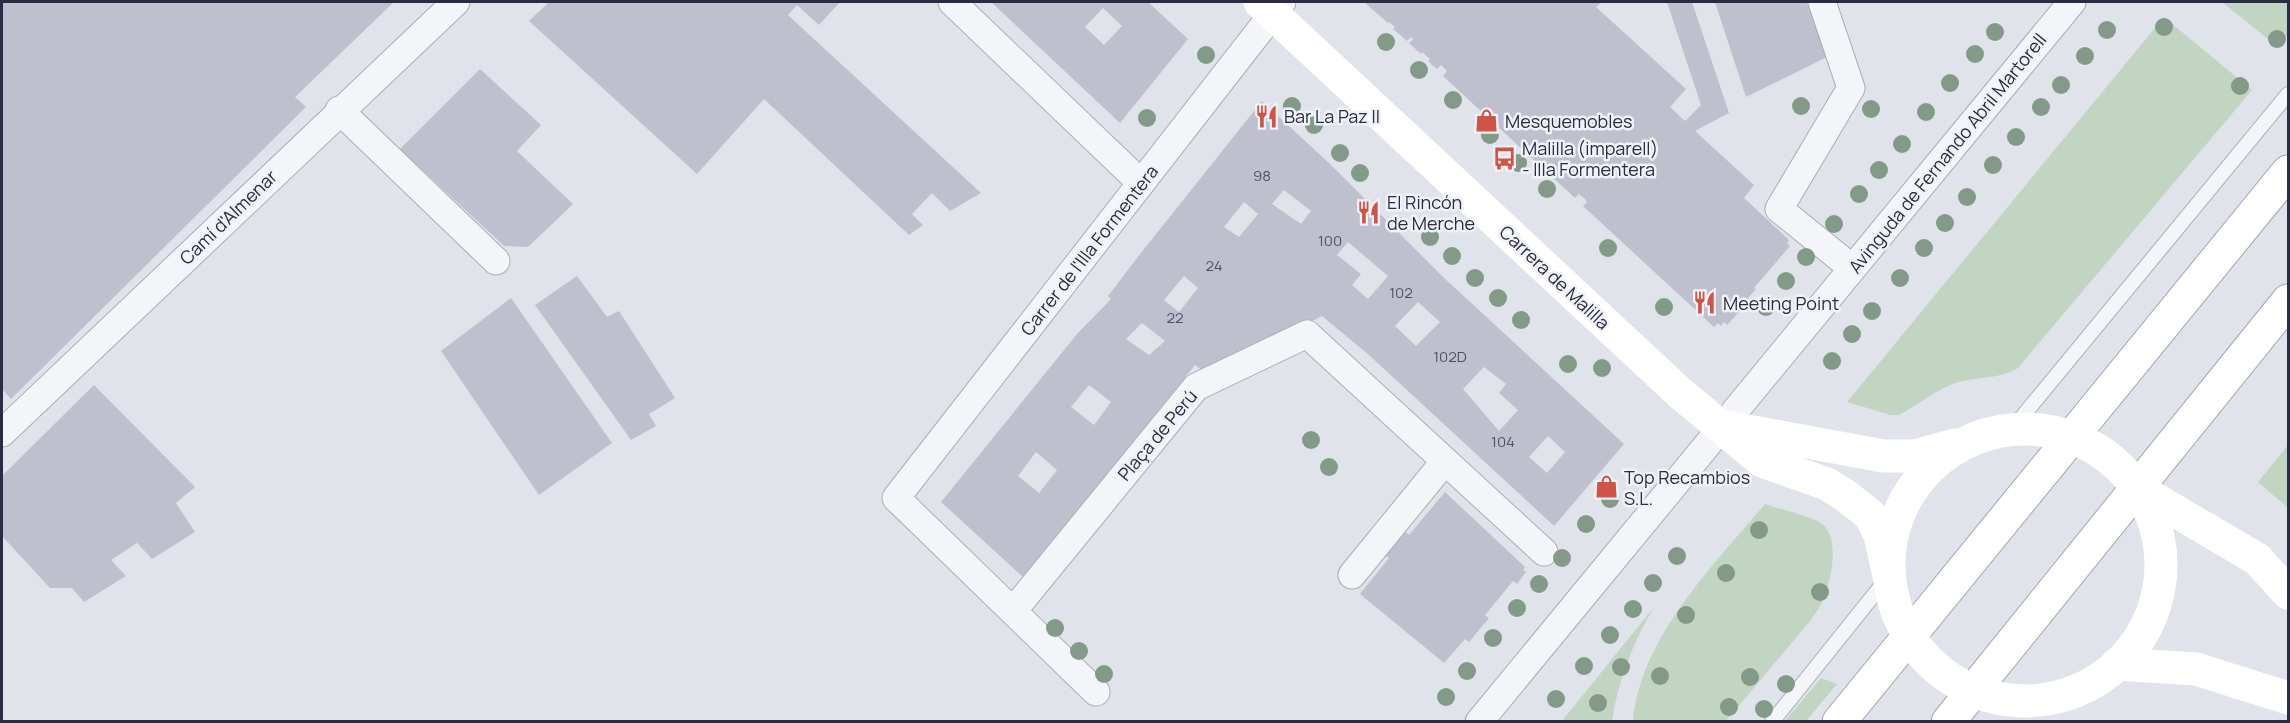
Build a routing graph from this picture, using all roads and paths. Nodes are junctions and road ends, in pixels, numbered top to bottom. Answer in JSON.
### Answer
{"nodes":[{"id":1,"x":456,"y":2,"type":"edge"},
{"id":2,"x":952,"y":2,"type":"edge"},
{"id":3,"x":1822,"y":2,"type":"edge"},
{"id":4,"x":2072,"y":2,"type":"edge"},
{"id":5,"x":1271,"y":6,"type":"edge"},
{"id":6,"x":2289,"y":94,"type":"edge"},
{"id":7,"x":339,"y":110,"type":"junction"},
{"id":8,"x":2289,"y":172,"type":"edge"},
{"id":9,"x":1141,"y":183,"type":"junction"},
{"id":10,"x":496,"y":261,"type":"dead end"},
{"id":11,"x":1852,"y":268,"type":"junction"},
{"id":12,"x":2289,"y":301,"type":"edge"},
{"id":13,"x":1721,"y":426,"type":"junction"},
{"id":14,"x":2012,"y":429,"type":"junction"},
{"id":15,"x":2,"y":433,"type":"edge"},
{"id":16,"x":2072,"y":437,"type":"junction"},
{"id":17,"x":1970,"y":441,"type":"junction"},
{"id":18,"x":1444,"y":461,"type":"junction"},
{"id":19,"x":2138,"y":489,"type":"junction"},
{"id":20,"x":1544,"y":552,"type":"dead end"},
{"id":21,"x":1352,"y":575,"type":"dead end"},
{"id":22,"x":1889,"y":576,"type":"junction"},
{"id":23,"x":2289,"y":593,"type":"edge"},
{"id":24,"x":1013,"y":611,"type":"junction"},
{"id":25,"x":1909,"y":636,"type":"junction"},
{"id":26,"x":2117,"y":664,"type":"junction"},
{"id":27,"x":1096,"y":692,"type":"dead end"},
{"id":28,"x":2289,"y":698,"type":"edge"},
{"id":29,"x":1965,"y":708,"type":"edge"},
{"id":30,"x":1479,"y":722,"type":"edge"},
{"id":31,"x":1772,"y":722,"type":"edge"},
{"id":32,"x":1839,"y":722,"type":"edge"}],
"edges":[{"from":1,"to":7,"type":"street","name":"Camí d'Almenar"},
{"from":2,"to":9,"type":"street"},
{"from":3,"to":11,"type":"street"},
{"from":4,"to":11,"type":"street","name":"Avinguda de Fernando Abril Martorell"},
{"from":5,"to":9,"type":"street","name":"Carrer de l'Illa Formentera"},
{"from":5,"to":13,"type":"street","name":"Carrera de Malilla"},
{"from":6,"to":14,"type":"lane"},
{"from":7,"to":10,"type":"street"},
{"from":7,"to":15,"type":"street","name":"Camí d'Almenar"},
{"from":8,"to":16,"type":"street"},
{"from":9,"to":24,"type":"street","name":"Carrer de l'Illa Formentera"},
{"from":11,"to":13,"type":"street","name":"Avinguda de Fernando Abril Martorell"},
{"from":12,"to":19,"type":"street"},
{"from":13,"to":17,"type":"street","name":"Carrera de Malilla"},
{"from":13,"to":22,"type":"street","name":"Carrera de Malilla"},
{"from":13,"to":30,"type":"street","name":"Avinguda de Fernando Abril Martorell"},
{"from":14,"to":16,"type":"street"},
{"from":14,"to":17,"type":"street"},
{"from":16,"to":19,"type":"street"},
{"from":16,"to":25,"type":"street"},
{"from":17,"to":22,"type":"street"},
{"from":18,"to":20,"type":"street","name":"Plaça de Perú"},
{"from":18,"to":21,"type":"street"},
{"from":18,"to":24,"type":"street","name":"Plaça de Perú"},
{"from":19,"to":23,"type":"street"},
{"from":19,"to":26,"type":"street","name":"Carrera de Malilla"},
{"from":19,"to":29,"type":"street"},
{"from":22,"to":25,"type":"street","name":"Carrera de Malilla"},
{"from":22,"to":31,"type":"lane"},
{"from":24,"to":27,"type":"street"},
{"from":25,"to":29,"type":"street","name":"Carrera de Malilla"},
{"from":25,"to":32,"type":"street"},
{"from":26,"to":28,"type":"street"},
{"from":26,"to":29,"type":"street","name":"Carrera de Malilla"}]}
